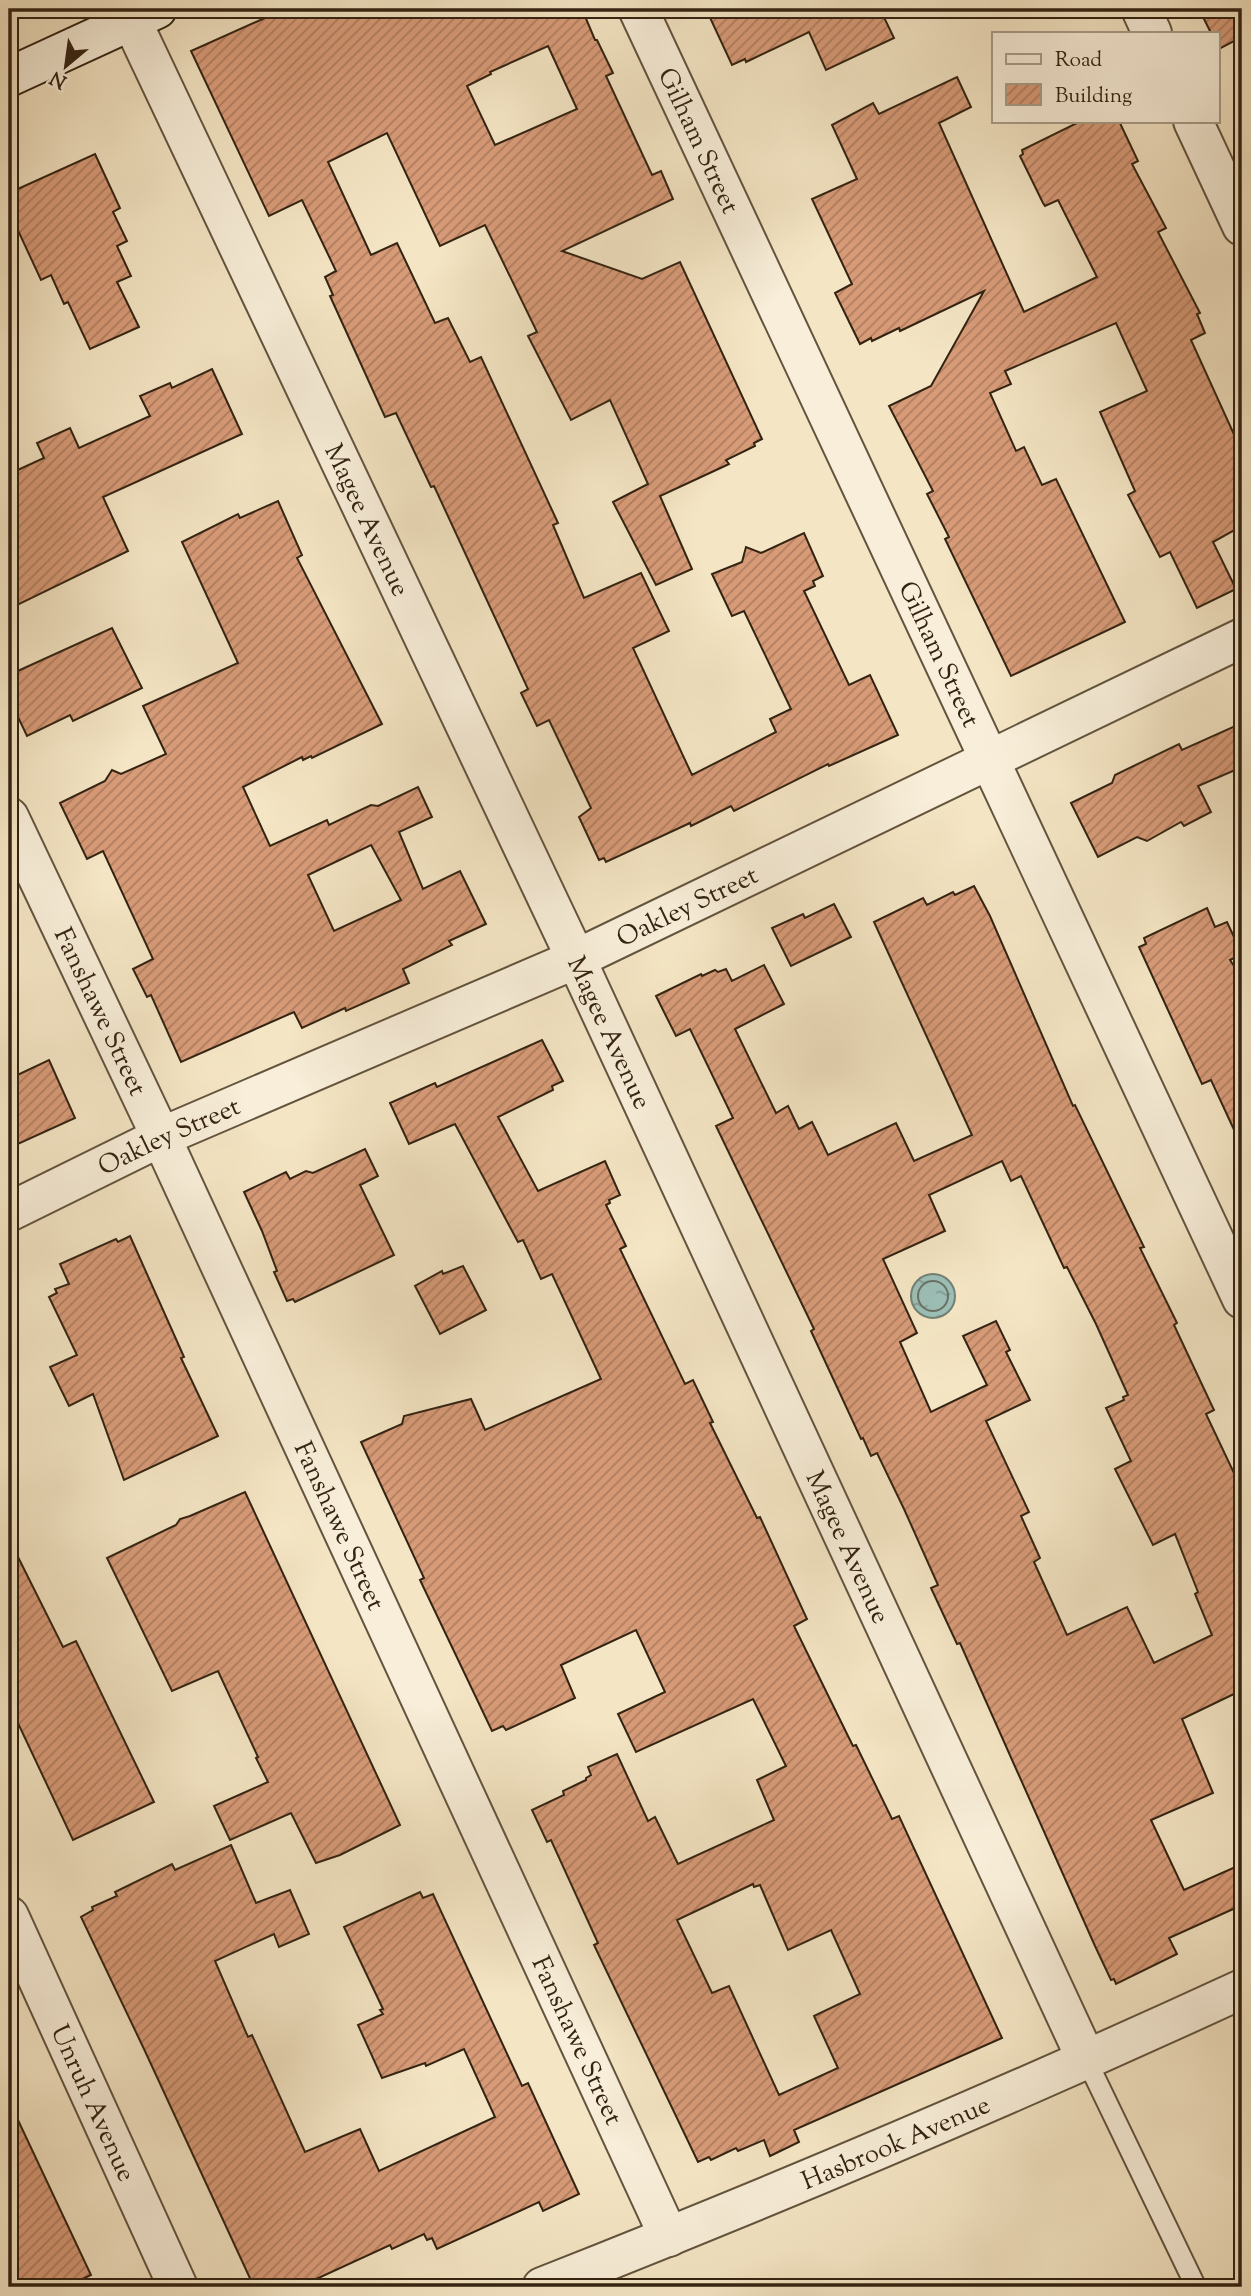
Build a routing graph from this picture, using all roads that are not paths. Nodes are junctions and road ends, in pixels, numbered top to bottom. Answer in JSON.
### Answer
{"nodes":[{"id":1,"x":638,"y":9,"type":"edge"},
{"id":2,"x":1141,"y":9,"type":"edge"},
{"id":3,"x":138,"y":13,"type":"edge"},
{"id":4,"x":1152,"y":32,"type":"edge"},
{"id":5,"x":9,"y":77,"type":"edge"},
{"id":6,"x":1193,"y":122,"type":"edge"},
{"id":7,"x":1242,"y":226,"type":"edge"},
{"id":8,"x":1242,"y":638,"type":"edge"},
{"id":9,"x":990,"y":760,"type":"junction"},
{"id":10,"x":9,"y":817,"type":"edge"},
{"id":11,"x":576,"y":958,"type":"junction"},
{"id":12,"x":160,"y":1138,"type":"junction"},
{"id":13,"x":9,"y":1212,"type":"edge"},
{"id":14,"x":1242,"y":1299,"type":"edge"},
{"id":15,"x":9,"y":1916,"type":"edge"},
{"id":16,"x":1242,"y":1989,"type":"edge"},
{"id":17,"x":1087,"y":2061,"type":"junction"},
{"id":18,"x":669,"y":2237,"type":"junction"},
{"id":19,"x":178,"y":2287,"type":"edge"},
{"id":20,"x":542,"y":2287,"type":"edge"},
{"id":21,"x":1196,"y":2287,"type":"edge"}],
"edges":[{"from":1,"to":9,"type":"street","name":"Gilham Street"},
{"from":2,"to":4,"type":"street"},
{"from":3,"to":5,"type":"street"},
{"from":3,"to":11,"type":"street","name":"Magee Avenue"},
{"from":6,"to":7,"type":"street"},
{"from":8,"to":9,"type":"street","name":"Oakley Street"},
{"from":9,"to":11,"type":"street","name":"Oakley Street"},
{"from":9,"to":14,"type":"street","name":"Gilham Street"},
{"from":10,"to":12,"type":"street","name":"Fanshawe Street"},
{"from":11,"to":12,"type":"street","name":"Oakley Street"},
{"from":11,"to":17,"type":"street","name":"Magee Avenue"},
{"from":12,"to":13,"type":"street","name":"Oakley Street"},
{"from":12,"to":18,"type":"street","name":"Fanshawe Street"},
{"from":15,"to":19,"type":"street","name":"Unruh Avenue"},
{"from":16,"to":17,"type":"street","name":"Hasbrook Avenue"},
{"from":17,"to":18,"type":"street","name":"Hasbrook Avenue"},
{"from":17,"to":21,"type":"lane"},
{"from":18,"to":20,"type":"street","name":"Hasbrook Avenue"}]}
